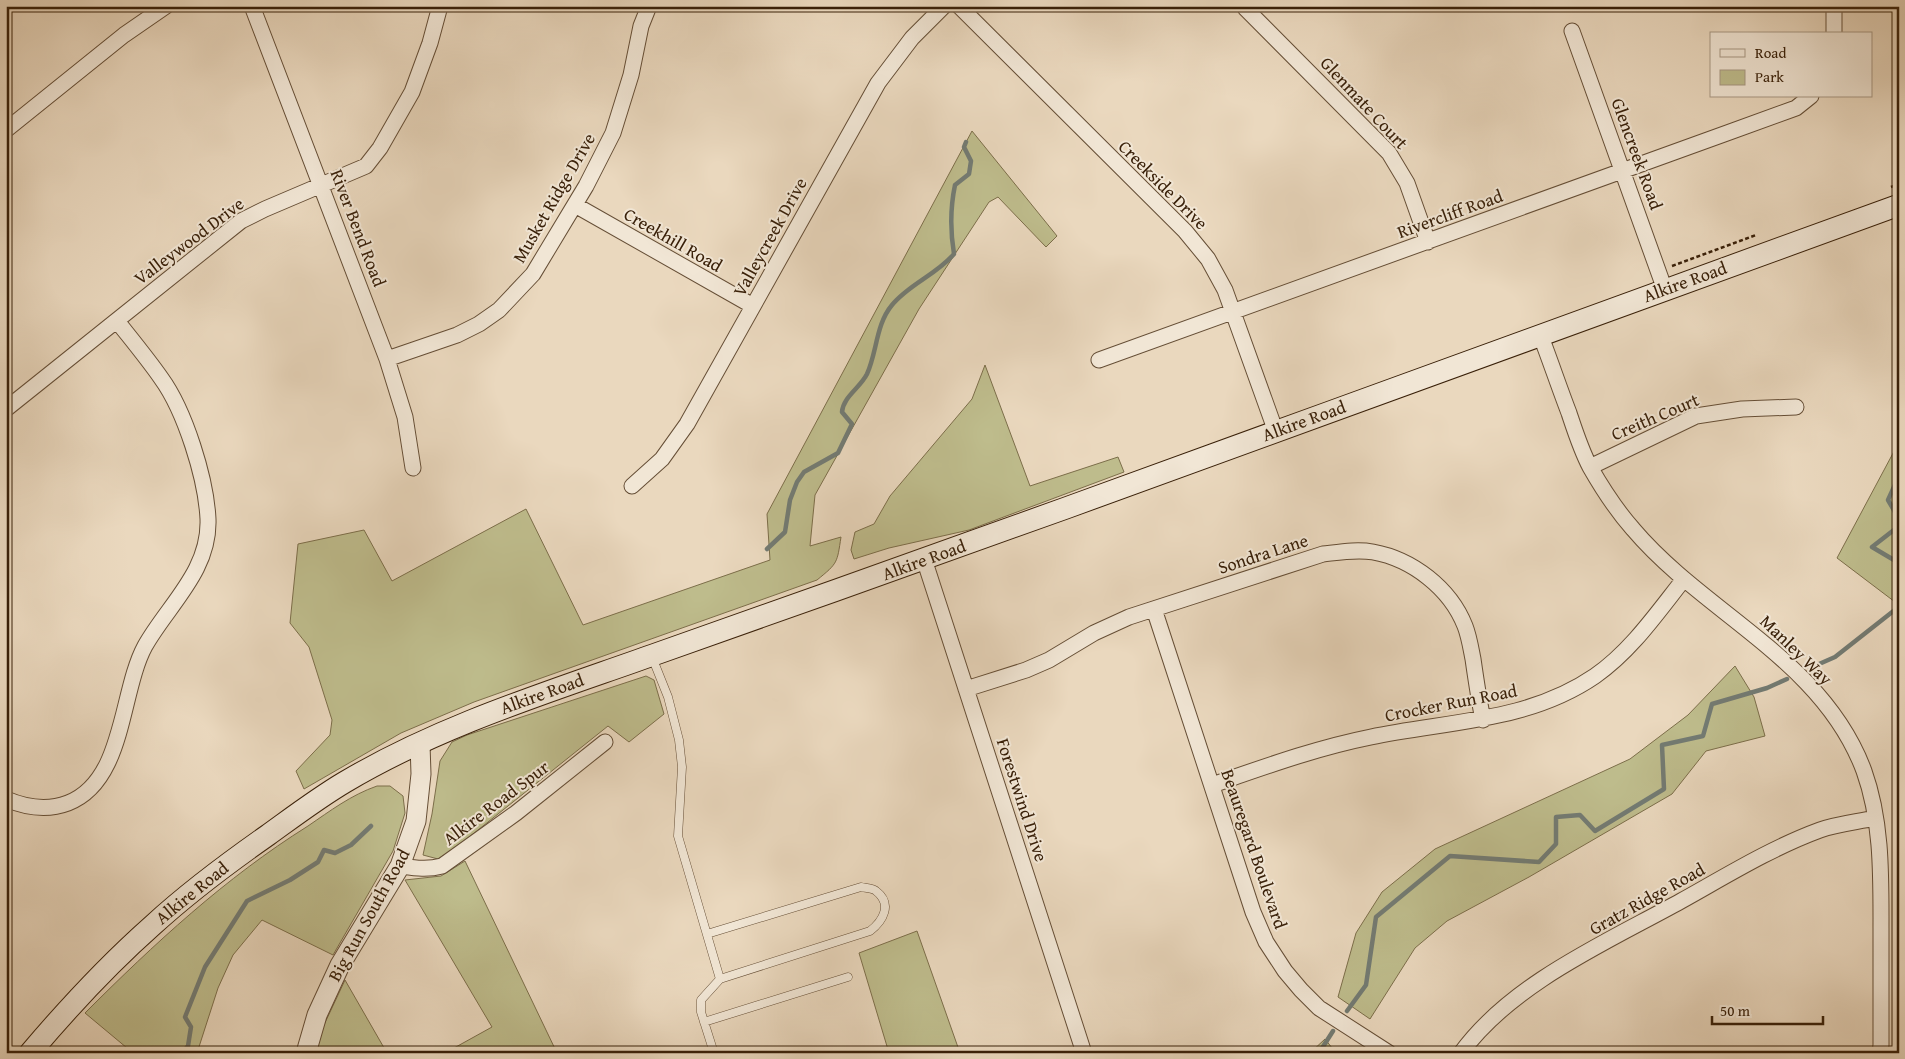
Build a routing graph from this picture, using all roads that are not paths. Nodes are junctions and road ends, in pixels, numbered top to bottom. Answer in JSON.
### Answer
{"nodes":[{"id":1,"x":166,"y":6,"type":"edge"},
{"id":2,"x":252,"y":6,"type":"edge"},
{"id":3,"x":440,"y":6,"type":"edge"},
{"id":4,"x":649,"y":6,"type":"edge"},
{"id":5,"x":944,"y":6,"type":"edge"},
{"id":6,"x":959,"y":6,"type":"edge"},
{"id":7,"x":1834,"y":6,"type":"edge"},
{"id":8,"x":1245,"y":8,"type":"dead end"},
{"id":9,"x":1572,"y":31,"type":"dead end"},
{"id":10,"x":1834,"y":32,"type":"edge"},
{"id":11,"x":1808,"y":98,"type":"edge"},
{"id":12,"x":6,"y":130,"type":"edge"},
{"id":13,"x":1623,"y":172,"type":"junction"},
{"id":14,"x":321,"y":184,"type":"junction"},
{"id":15,"x":1899,"y":205,"type":"edge"},
{"id":16,"x":575,"y":206,"type":"junction"},
{"id":17,"x":1428,"y":242,"type":"junction"},
{"id":18,"x":1665,"y":290,"type":"junction"},
{"id":19,"x":753,"y":306,"type":"junction"},
{"id":20,"x":1232,"y":311,"type":"junction"},
{"id":21,"x":117,"y":321,"type":"junction"},
{"id":22,"x":1540,"y":334,"type":"junction"},
{"id":23,"x":387,"y":359,"type":"junction"},
{"id":24,"x":1099,"y":360,"type":"dead end"},
{"id":25,"x":1796,"y":407,"type":"dead end"},
{"id":26,"x":6,"y":409,"type":"edge"},
{"id":27,"x":1276,"y":432,"type":"junction"},
{"id":28,"x":1590,"y":466,"type":"junction"},
{"id":29,"x":413,"y":468,"type":"dead end"},
{"id":30,"x":632,"y":486,"type":"dead end"},
{"id":31,"x":924,"y":560,"type":"junction"},
{"id":32,"x":1684,"y":579,"type":"junction"},
{"id":33,"x":1154,"y":609,"type":"junction"},
{"id":34,"x":651,"y":655,"type":"junction"},
{"id":35,"x":966,"y":689,"type":"junction"},
{"id":36,"x":1483,"y":720,"type":"junction"},
{"id":37,"x":605,"y":742,"type":"dead end"},
{"id":38,"x":420,"y":744,"type":"junction"},
{"id":39,"x":1212,"y":785,"type":"junction"},
{"id":40,"x":6,"y":799,"type":"edge"},
{"id":41,"x":1875,"y":818,"type":"junction"},
{"id":42,"x":400,"y":866,"type":"junction"},
{"id":43,"x":707,"y":934,"type":"junction"},
{"id":44,"x":848,"y":977,"type":"dead end"},
{"id":45,"x":720,"y":979,"type":"junction"},
{"id":46,"x":704,"y":1022,"type":"junction"},
{"id":47,"x":30,"y":1053,"type":"edge"},
{"id":48,"x":306,"y":1053,"type":"edge"},
{"id":49,"x":714,"y":1053,"type":"edge"},
{"id":50,"x":1084,"y":1053,"type":"edge"},
{"id":51,"x":1389,"y":1053,"type":"edge"},
{"id":52,"x":1461,"y":1053,"type":"edge"},
{"id":53,"x":1880,"y":1053,"type":"edge"}],
"edges":[{"from":1,"to":12,"type":"street"},
{"from":2,"to":14,"type":"street","name":"River Bend Road"},
{"from":3,"to":14,"type":"street","name":"Valleywood Drive"},
{"from":4,"to":16,"type":"street","name":"Musket Ridge Drive"},
{"from":5,"to":19,"type":"street","name":"Valleycreek Drive"},
{"from":6,"to":20,"type":"street","name":"Creekside Drive"},
{"from":7,"to":10,"type":"street"},
{"from":8,"to":17,"type":"street","name":"Glenmate Court"},
{"from":9,"to":13,"type":"street","name":"Glencreek Road"},
{"from":11,"to":13,"type":"street","name":"Rivercliff Road"},
{"from":13,"to":17,"type":"street","name":"Rivercliff Road"},
{"from":13,"to":18,"type":"street","name":"Glencreek Road"},
{"from":14,"to":21,"type":"street","name":"Valleywood Drive"},
{"from":14,"to":23,"type":"street","name":"River Bend Road"},
{"from":15,"to":18,"type":"main road","name":"Alkire Road"},
{"from":16,"to":19,"type":"street","name":"Creekhill Road"},
{"from":16,"to":23,"type":"street","name":"Musket Ridge Drive"},
{"from":17,"to":20,"type":"street","name":"Rivercliff Road"},
{"from":18,"to":22,"type":"main road","name":"Alkire Road"},
{"from":19,"to":30,"type":"street","name":"Valleycreek Drive"},
{"from":20,"to":24,"type":"street","name":"Rivercliff Road"},
{"from":20,"to":27,"type":"street","name":"Creekside Drive"},
{"from":21,"to":26,"type":"street","name":"Valleywood Drive"},
{"from":21,"to":40,"type":"street"},
{"from":22,"to":27,"type":"main road","name":"Alkire Road"},
{"from":22,"to":28,"type":"street","name":"Manley Way"},
{"from":23,"to":29,"type":"street","name":"River Bend Road"},
{"from":25,"to":28,"type":"street","name":"Creith Court"},
{"from":27,"to":31,"type":"main road","name":"Alkire Road"},
{"from":28,"to":32,"type":"street","name":"Manley Way"},
{"from":31,"to":34,"type":"main road","name":"Alkire Road"},
{"from":31,"to":35,"type":"street","name":"Forestwind Drive"},
{"from":32,"to":36,"type":"street","name":"Crocker Run Road"},
{"from":32,"to":41,"type":"street","name":"Manley Way"},
{"from":33,"to":35,"type":"street","name":"Sondra Lane"},
{"from":33,"to":36,"type":"street","name":"Sondra Lane"},
{"from":33,"to":39,"type":"street","name":"Beauregard Boulevard"},
{"from":34,"to":38,"type":"main road","name":"Alkire Road"},
{"from":34,"to":43,"type":"lane"},
{"from":35,"to":50,"type":"street","name":"Forestwind Drive"},
{"from":36,"to":39,"type":"street","name":"Crocker Run Road"},
{"from":37,"to":42,"type":"street","name":"Alkire Road Spur"},
{"from":38,"to":42,"type":"street","name":"Big Run South Road"},
{"from":38,"to":47,"type":"main road","name":"Alkire Road"},
{"from":39,"to":51,"type":"street","name":"Beauregard Boulevard"},
{"from":41,"to":52,"type":"street","name":"Gratz Ridge Road"},
{"from":41,"to":53,"type":"street","name":"Manley Way"},
{"from":42,"to":48,"type":"street","name":"Big Run South Road"},
{"from":43,"to":45,"type":"lane"},
{"from":43,"to":45,"type":"lane"},
{"from":44,"to":46,"type":"lane"},
{"from":45,"to":46,"type":"lane"},
{"from":46,"to":49,"type":"lane"}]}
